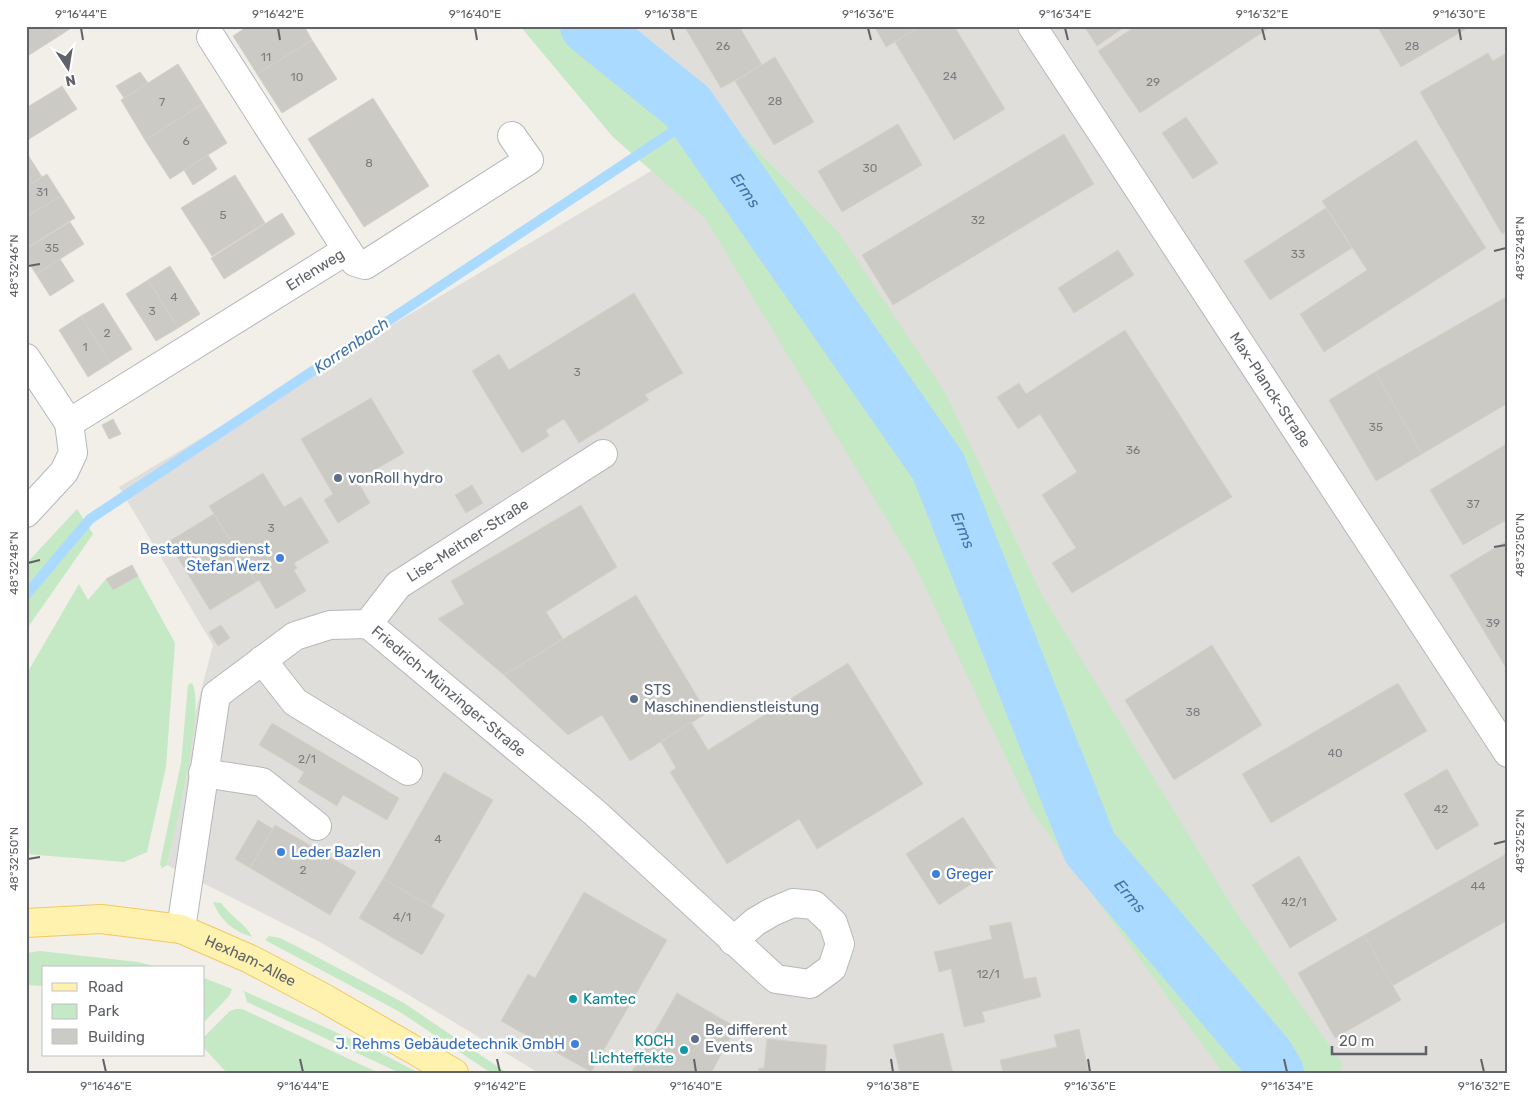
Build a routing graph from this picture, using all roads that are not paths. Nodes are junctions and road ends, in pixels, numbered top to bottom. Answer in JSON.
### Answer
{"nodes":[{"id":1,"x":1032,"y":26,"type":"edge"},
{"id":2,"x":211,"y":37,"type":"dead end"},
{"id":3,"x":512,"y":136,"type":"dead end"},
{"id":4,"x":347,"y":250,"type":"junction"},
{"id":5,"x":26,"y":358,"type":"edge"},
{"id":6,"x":69,"y":423,"type":"junction"},
{"id":7,"x":604,"y":454,"type":"dead end"},
{"id":8,"x":26,"y":513,"type":"edge"},
{"id":9,"x":368,"y":624,"type":"junction"},
{"id":10,"x":262,"y":660,"type":"junction"},
{"id":11,"x":1508,"y":753,"type":"edge"},
{"id":12,"x":408,"y":771,"type":"dead end"},
{"id":13,"x":204,"y":773,"type":"junction"},
{"id":14,"x":317,"y":826,"type":"dead end"},
{"id":15,"x":26,"y":923,"type":"edge"},
{"id":16,"x":181,"y":929,"type":"junction"},
{"id":17,"x":733,"y":941,"type":"dead end"},
{"id":18,"x":454,"y":1073,"type":"edge"}],
"edges":[{"from":1,"to":11,"type":"street","name":"Max-Planck-Straße"},
{"from":2,"to":4,"type":"street","name":"Erlenweg"},
{"from":3,"to":4,"type":"street"},
{"from":4,"to":6,"type":"street","name":"Erlenweg"},
{"from":5,"to":6,"type":"street"},
{"from":6,"to":8,"type":"street"},
{"from":7,"to":9,"type":"street","name":"Lise-Meitner-Straße"},
{"from":9,"to":10,"type":"street","name":"Friedrich-Münzinger-Straße"},
{"from":9,"to":17,"type":"street","name":"Friedrich-Münzinger-Straße"},
{"from":10,"to":12,"type":"street"},
{"from":10,"to":13,"type":"street","name":"Friedrich-Münzinger-Straße"},
{"from":13,"to":14,"type":"street"},
{"from":13,"to":16,"type":"street","name":"Friedrich-Münzinger-Straße"},
{"from":15,"to":16,"type":"main road","name":"Hexham-Allee"},
{"from":16,"to":18,"type":"main road","name":"Hexham-Allee"}]}
